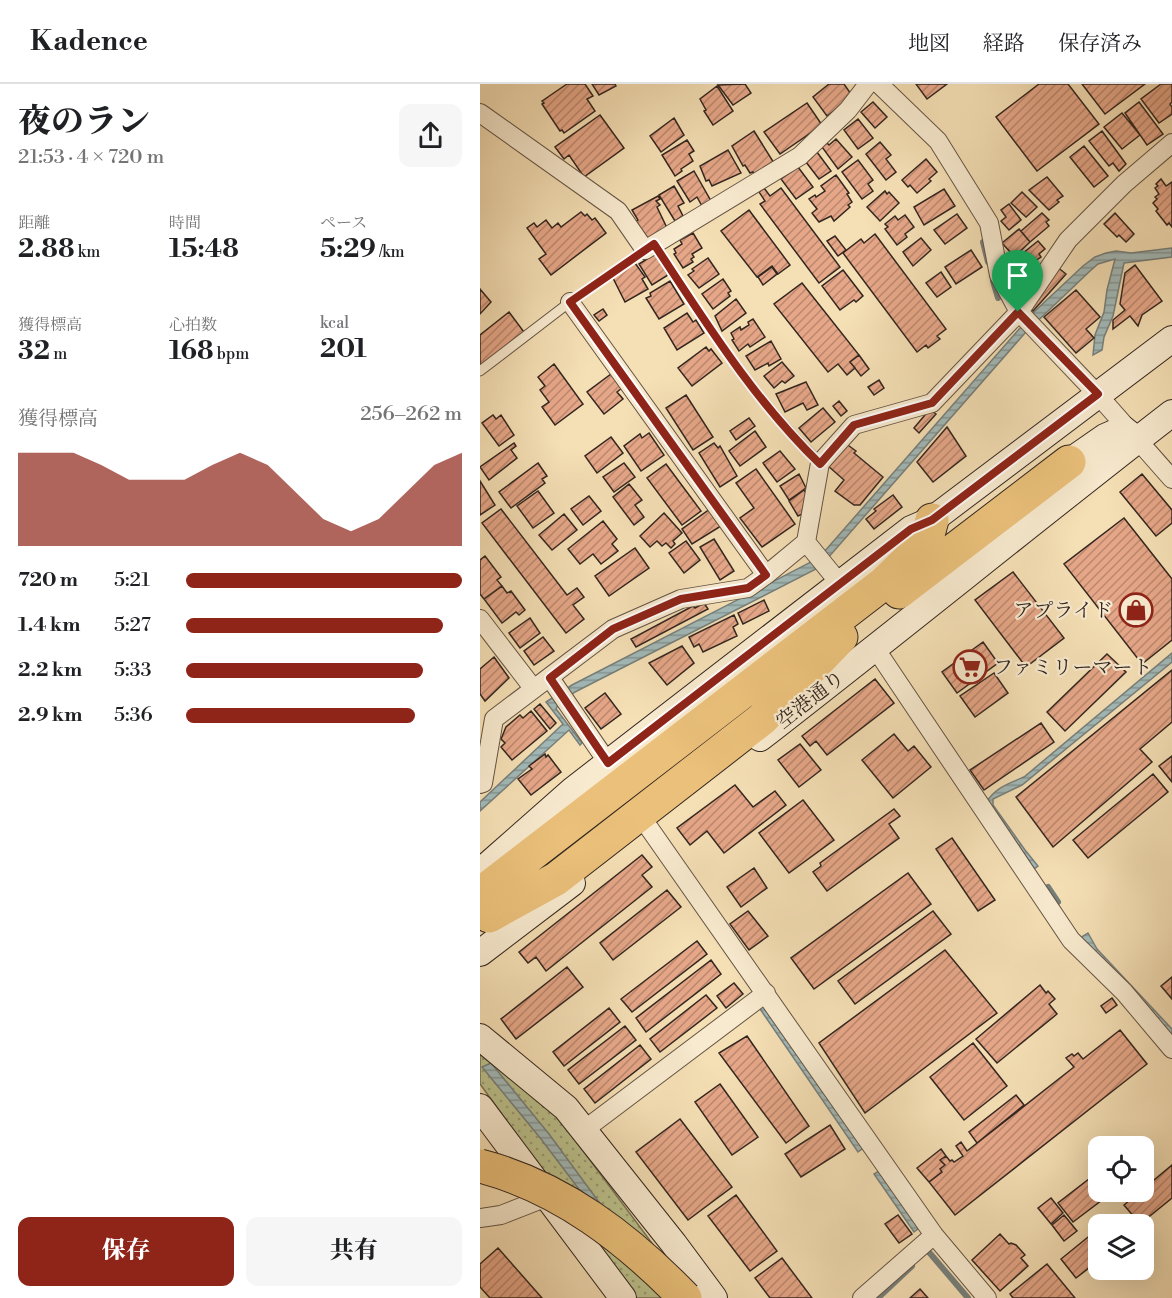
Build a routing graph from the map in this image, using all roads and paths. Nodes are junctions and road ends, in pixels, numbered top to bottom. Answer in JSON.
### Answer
{"nodes":[{"id":1,"x":868,"y":84,"type":"edge"},
{"id":2,"x":879,"y":84,"type":"edge"},
{"id":3,"x":480,"y":113,"type":"edge"},
{"id":4,"x":1172,"y":143,"type":"edge"},
{"id":5,"x":649,"y":247,"type":"junction"},
{"id":6,"x":570,"y":302,"type":"junction"},
{"id":7,"x":1026,"y":320,"type":"junction"},
{"id":8,"x":1172,"y":339,"type":"edge"},
{"id":9,"x":480,"y":371,"type":"edge"},
{"id":10,"x":1098,"y":394,"type":"junction"},
{"id":11,"x":1172,"y":413,"type":"edge"},
{"id":12,"x":1137,"y":440,"type":"junction"},
{"id":13,"x":1069,"y":462,"type":"joint"},
{"id":14,"x":820,"y":464,"type":"junction"},
{"id":15,"x":1172,"y":479,"type":"edge"},
{"id":16,"x":932,"y":520,"type":"junction"},
{"id":17,"x":816,"y":554,"type":"junction"},
{"id":18,"x":766,"y":575,"type":"junction"},
{"id":19,"x":841,"y":585,"type":"junction"},
{"id":20,"x":480,"y":619,"type":"edge"},
{"id":21,"x":842,"y":637,"type":"junction"},
{"id":22,"x":875,"y":648,"type":"junction"},
{"id":23,"x":553,"y":683,"type":"junction"},
{"id":24,"x":533,"y":688,"type":"junction"},
{"id":25,"x":608,"y":763,"type":"junction"},
{"id":26,"x":658,"y":779,"type":"dead end"},
{"id":27,"x":480,"y":784,"type":"edge"},
{"id":28,"x":636,"y":816,"type":"junction"},
{"id":29,"x":480,"y":872,"type":"edge"},
{"id":30,"x":483,"y":911,"type":"edge"},
{"id":31,"x":480,"y":953,"type":"edge"},
{"id":32,"x":766,"y":993,"type":"junction"},
{"id":33,"x":480,"y":1036,"type":"edge"},
{"id":34,"x":1172,"y":1049,"type":"edge"},
{"id":35,"x":480,"y":1107,"type":"edge"},
{"id":36,"x":585,"y":1130,"type":"junction"},
{"id":37,"x":480,"y":1166,"type":"edge"},
{"id":38,"x":480,"y":1180,"type":"edge"},
{"id":39,"x":547,"y":1197,"type":"junction"},
{"id":40,"x":480,"y":1218,"type":"edge"},
{"id":41,"x":934,"y":1235,"type":"junction"},
{"id":42,"x":623,"y":1298,"type":"edge"},
{"id":43,"x":662,"y":1298,"type":"edge"},
{"id":44,"x":685,"y":1298,"type":"edge"},
{"id":45,"x":714,"y":1298,"type":"edge"},
{"id":46,"x":862,"y":1298,"type":"edge"},
{"id":47,"x":987,"y":1298,"type":"edge"}],
"edges":[{"from":1,"to":5,"type":"street"},
{"from":2,"to":7,"type":"street"},
{"from":3,"to":5,"type":"street"},
{"from":4,"to":7,"type":"street"},
{"from":5,"to":6,"type":"lane"},
{"from":5,"to":14,"type":"lane"},
{"from":6,"to":9,"type":"lane"},
{"from":6,"to":18,"type":"street"},
{"from":7,"to":10,"type":"street"},
{"from":7,"to":14,"type":"street"},
{"from":8,"to":10,"type":"street"},
{"from":10,"to":12,"type":"street"},
{"from":10,"to":16,"type":"street"},
{"from":11,"to":12,"type":"street","name":"空港通り"},
{"from":12,"to":13,"type":"street"},
{"from":12,"to":15,"type":"street"},
{"from":12,"to":22,"type":"street","name":"空港通り"},
{"from":13,"to":21,"type":"highway"},
{"from":14,"to":17,"type":"street"},
{"from":16,"to":19,"type":"street"},
{"from":16,"to":30,"type":"highway"},
{"from":17,"to":18,"type":"street"},
{"from":17,"to":19,"type":"street"},
{"from":18,"to":23,"type":"street"},
{"from":19,"to":25,"type":"street"},
{"from":20,"to":24,"type":"street"},
{"from":21,"to":26,"type":"highway"},
{"from":21,"to":30,"type":"highway"},
{"from":22,"to":28,"type":"street","name":"空港通り"},
{"from":22,"to":34,"type":"street"},
{"from":23,"to":24,"type":"street"},
{"from":23,"to":25,"type":"street"},
{"from":24,"to":27,"type":"street"},
{"from":25,"to":29,"type":"street"},
{"from":28,"to":30,"type":"highway"},
{"from":28,"to":31,"type":"street","name":"空港通り"},
{"from":28,"to":32,"type":"street"},
{"from":32,"to":36,"type":"street"},
{"from":32,"to":41,"type":"street"},
{"from":33,"to":36,"type":"street"},
{"from":35,"to":39,"type":"street"},
{"from":36,"to":45,"type":"street"},
{"from":37,"to":44,"type":"highway","bridge":true},
{"from":38,"to":43,"type":"highway"},
{"from":39,"to":40,"type":"street"},
{"from":39,"to":42,"type":"street"},
{"from":41,"to":46,"type":"street"},
{"from":41,"to":47,"type":"street"}]}
